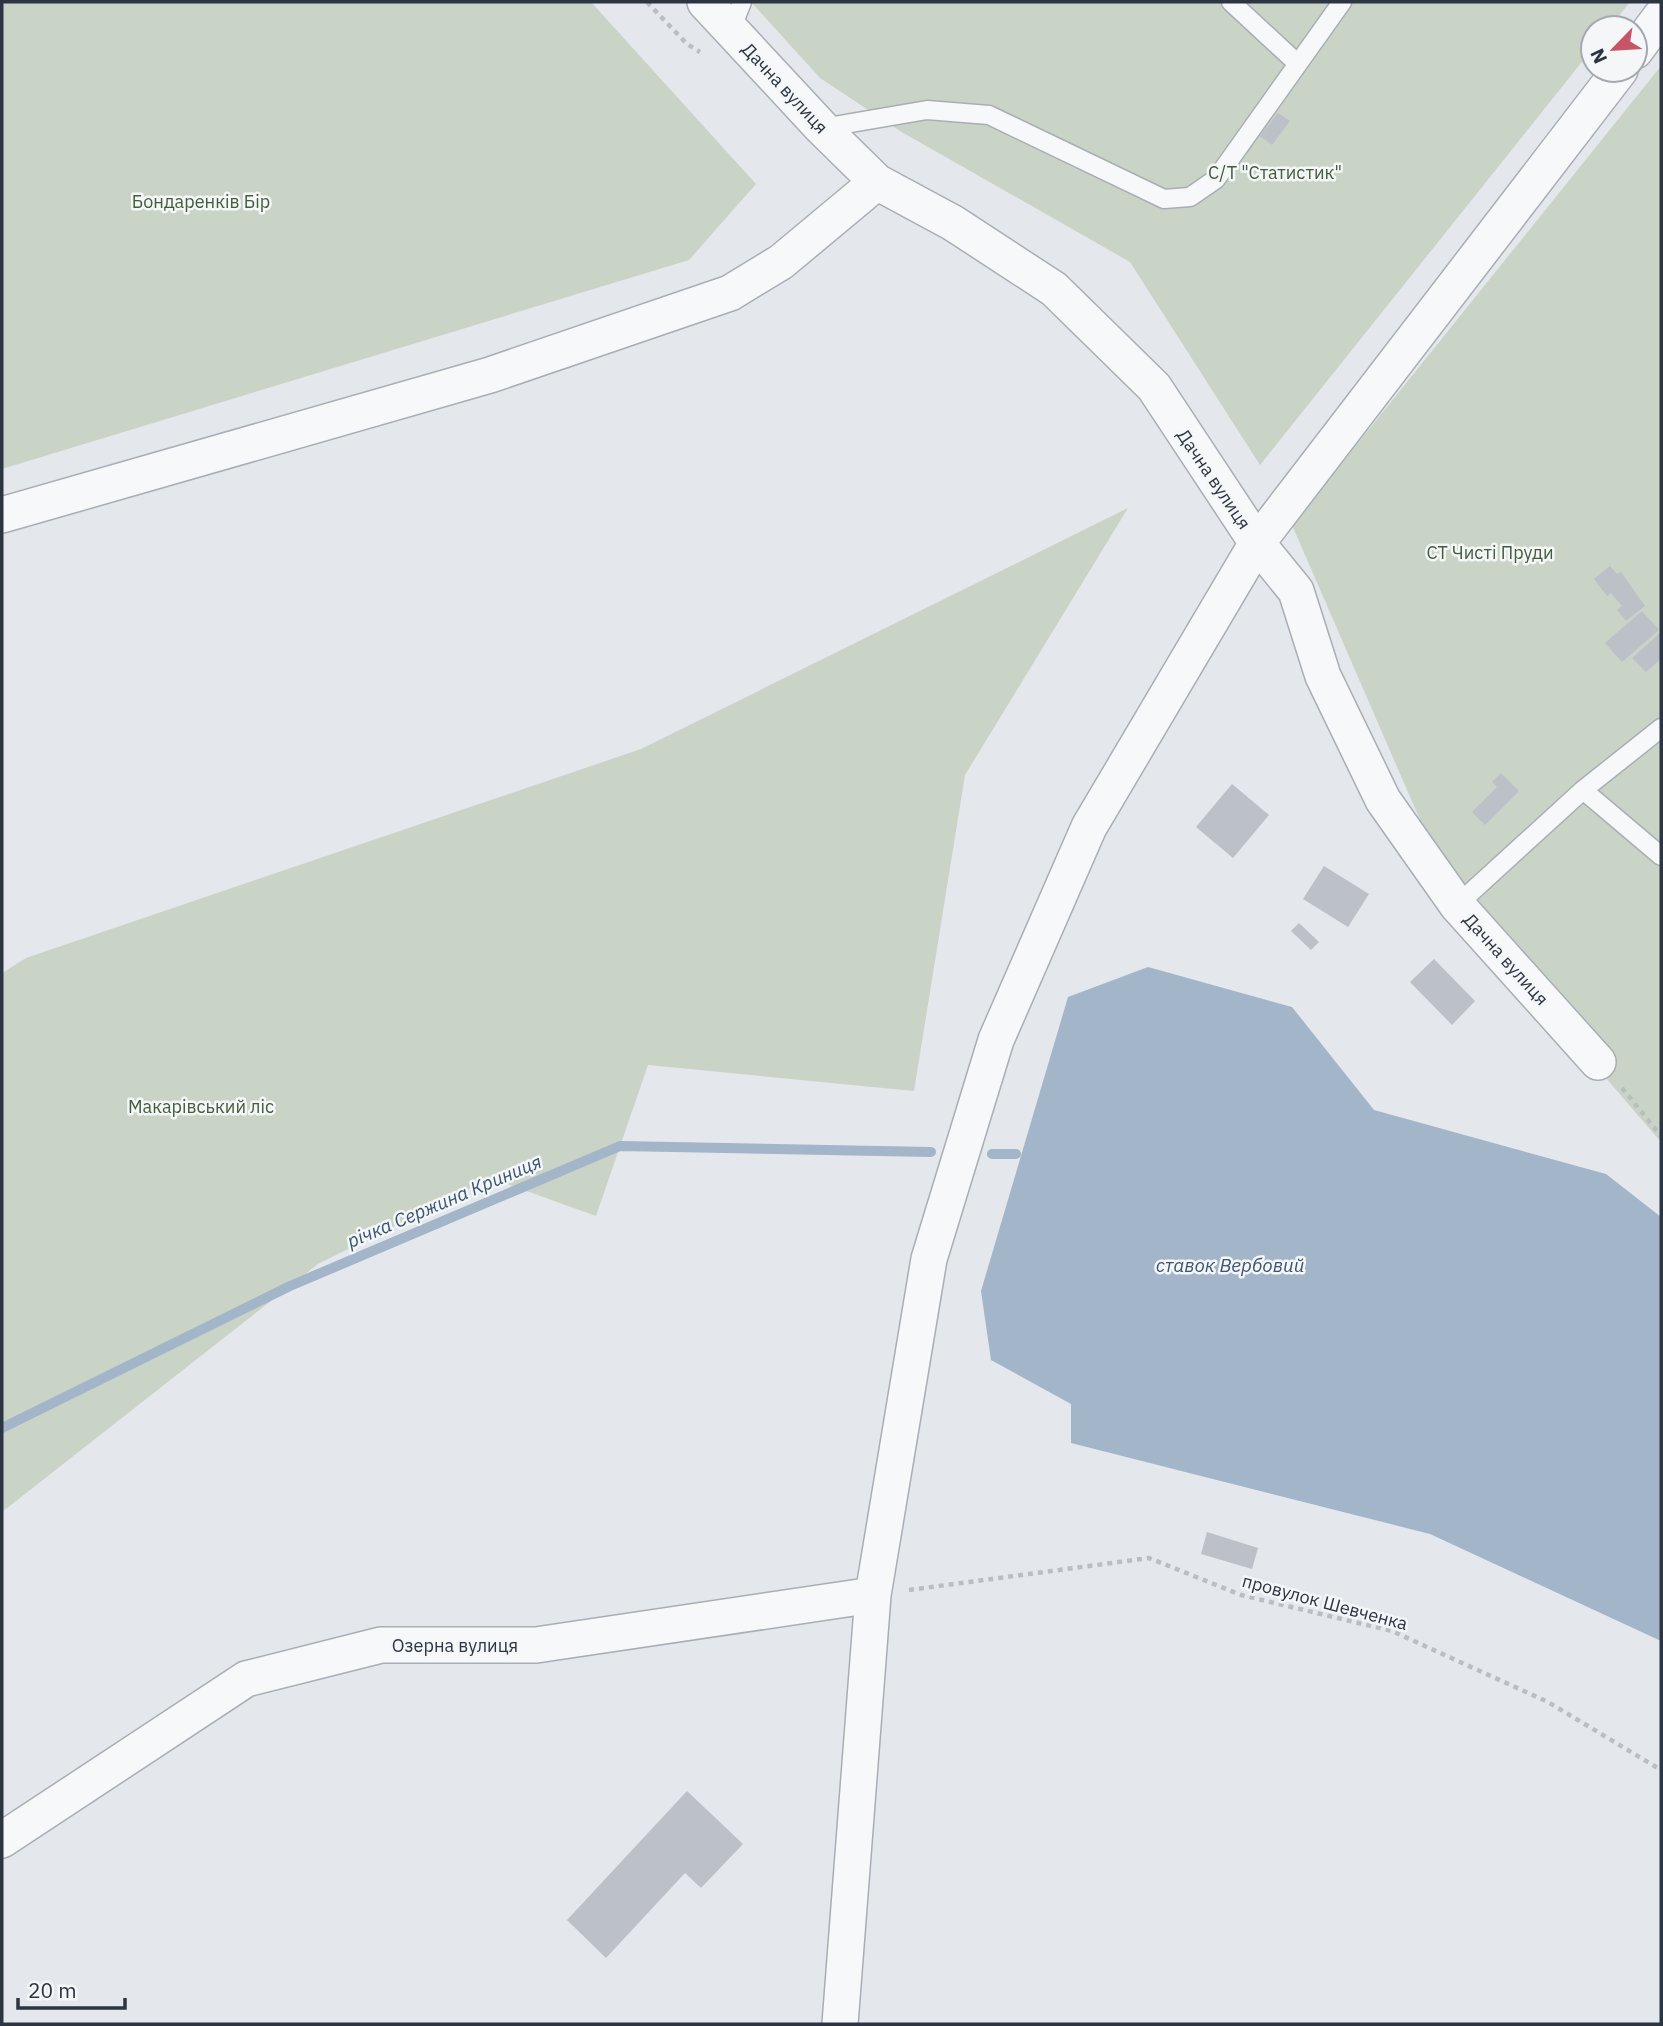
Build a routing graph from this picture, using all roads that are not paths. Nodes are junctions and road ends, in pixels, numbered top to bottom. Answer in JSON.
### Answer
{"nodes":[{"id":1,"x":705,"y":2,"type":"edge"},
{"id":2,"x":1231,"y":2,"type":"edge"},
{"id":3,"x":1342,"y":2,"type":"edge"},
{"id":4,"x":736,"y":16,"type":"edge"},
{"id":5,"x":1661,"y":16,"type":"edge"},
{"id":6,"x":1649,"y":32,"type":"edge"},
{"id":7,"x":1298,"y":64,"type":"junction"},
{"id":8,"x":1609,"y":84,"type":"edge"},
{"id":9,"x":822,"y":128,"type":"junction"},
{"id":10,"x":877,"y":182,"type":"junction"},
{"id":11,"x":2,"y":515,"type":"edge"},
{"id":12,"x":1257,"y":543,"type":"junction"},
{"id":13,"x":1661,"y":728,"type":"edge"},
{"id":14,"x":1583,"y":790,"type":"junction"},
{"id":15,"x":1661,"y":856,"type":"edge"},
{"id":16,"x":1457,"y":905,"type":"junction"},
{"id":17,"x":1598,"y":1062,"type":"road end"},
{"id":18,"x":873,"y":1595,"type":"junction"},
{"id":19,"x":2,"y":1840,"type":"edge"},
{"id":20,"x":840,"y":2024,"type":"edge"}],
"edges":[{"from":1,"to":4,"type":"street","name":"Дачна вулиця"},
{"from":2,"to":7,"type":"lane"},
{"from":3,"to":7,"type":"lane"},
{"from":4,"to":9,"type":"street","name":"Дачна вулиця"},
{"from":5,"to":6,"type":"street"},
{"from":7,"to":9,"type":"lane"},
{"from":8,"to":12,"type":"street"},
{"from":9,"to":10,"type":"street","name":"Дачна вулиця"},
{"from":10,"to":11,"type":"street"},
{"from":10,"to":12,"type":"street","name":"Дачна вулиця"},
{"from":12,"to":16,"type":"street","name":"Дачна вулиця"},
{"from":12,"to":18,"type":"street"},
{"from":13,"to":14,"type":"lane"},
{"from":14,"to":15,"type":"lane"},
{"from":14,"to":16,"type":"lane"},
{"from":16,"to":17,"type":"street","name":"Дачна вулиця"},
{"from":18,"to":19,"type":"street","name":"Озерна вулиця"},
{"from":18,"to":20,"type":"street"}]}
